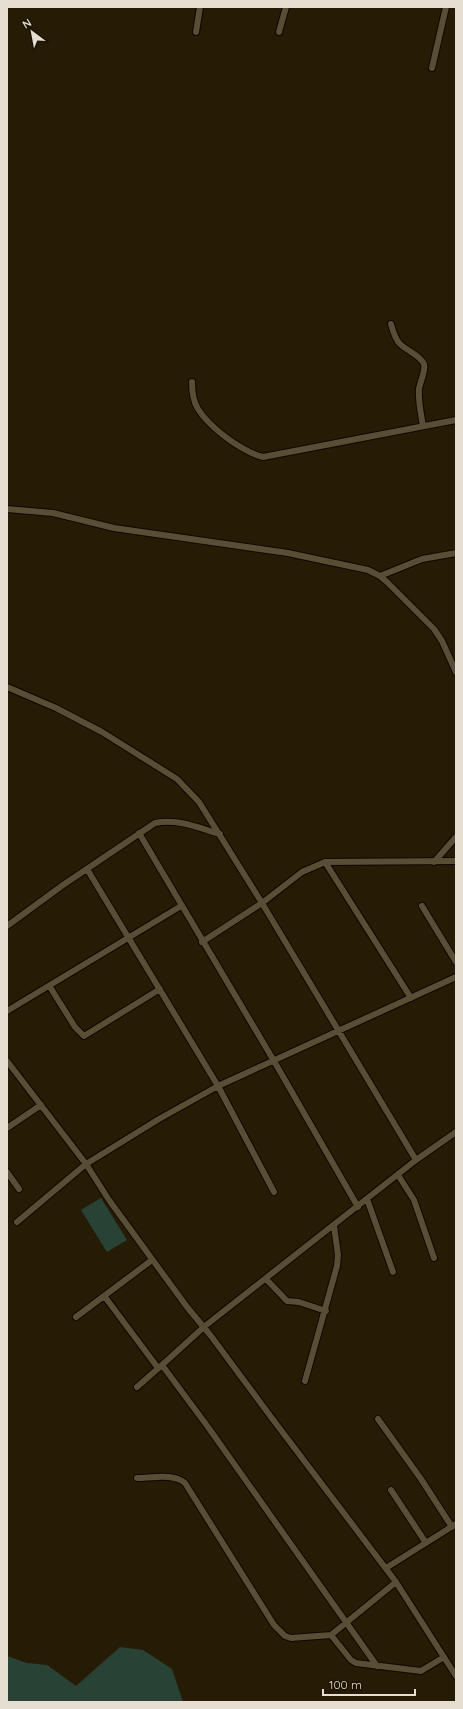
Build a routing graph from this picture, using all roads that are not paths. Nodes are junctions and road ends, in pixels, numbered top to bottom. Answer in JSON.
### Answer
{"nodes":[{"id":1,"x":200,"y":7,"type":"edge"},
{"id":2,"x":286,"y":7,"type":"edge"},
{"id":3,"x":446,"y":7,"type":"edge"},
{"id":4,"x":196,"y":32,"type":"dead end"},
{"id":5,"x":279,"y":32,"type":"dead end"},
{"id":6,"x":432,"y":68,"type":"dead end"},
{"id":7,"x":391,"y":324,"type":"dead end"},
{"id":8,"x":192,"y":382,"type":"dead end"},
{"id":9,"x":456,"y":420,"type":"edge"},
{"id":10,"x":423,"y":426,"type":"junction"},
{"id":11,"x":7,"y":508,"type":"edge"},
{"id":12,"x":456,"y":553,"type":"edge"},
{"id":13,"x":380,"y":576,"type":"junction"},
{"id":14,"x":456,"y":672,"type":"edge"},
{"id":15,"x":7,"y":687,"type":"edge"},
{"id":16,"x":139,"y":833,"type":"junction"},
{"id":17,"x":220,"y":834,"type":"junction"},
{"id":18,"x":456,"y":837,"type":"edge"},
{"id":19,"x":456,"y":861,"type":"edge"},
{"id":20,"x":325,"y":862,"type":"junction"},
{"id":21,"x":434,"y":862,"type":"junction"},
{"id":22,"x":87,"y":869,"type":"junction"},
{"id":23,"x":262,"y":903,"type":"junction"},
{"id":24,"x":181,"y":906,"type":"junction"},
{"id":25,"x":422,"y":906,"type":"dead end"},
{"id":26,"x":7,"y":926,"type":"edge"},
{"id":27,"x":130,"y":939,"type":"junction"},
{"id":28,"x":202,"y":942,"type":"junction"},
{"id":29,"x":456,"y":962,"type":"edge"},
{"id":30,"x":456,"y":977,"type":"edge"},
{"id":31,"x":50,"y":987,"type":"junction"},
{"id":32,"x":160,"y":989,"type":"junction"},
{"id":33,"x":411,"y":998,"type":"junction"},
{"id":34,"x":7,"y":1011,"type":"edge"},
{"id":35,"x":338,"y":1030,"type":"junction"},
{"id":36,"x":274,"y":1060,"type":"junction"},
{"id":37,"x":7,"y":1062,"type":"edge"},
{"id":38,"x":218,"y":1086,"type":"junction"},
{"id":39,"x":41,"y":1105,"type":"junction"},
{"id":40,"x":7,"y":1128,"type":"edge"},
{"id":41,"x":456,"y":1132,"type":"edge"},
{"id":42,"x":416,"y":1160,"type":"junction"},
{"id":43,"x":86,"y":1164,"type":"junction"},
{"id":44,"x":7,"y":1172,"type":"edge"},
{"id":45,"x":398,"y":1175,"type":"junction"},
{"id":46,"x":19,"y":1189,"type":"dead end"},
{"id":47,"x":274,"y":1192,"type":"dead end"},
{"id":48,"x":367,"y":1199,"type":"junction"},
{"id":49,"x":358,"y":1207,"type":"junction"},
{"id":50,"x":17,"y":1222,"type":"dead end"},
{"id":51,"x":334,"y":1226,"type":"junction"},
{"id":52,"x":434,"y":1258,"type":"dead end"},
{"id":53,"x":152,"y":1260,"type":"junction"},
{"id":54,"x":393,"y":1272,"type":"dead end"},
{"id":55,"x":266,"y":1279,"type":"junction"},
{"id":56,"x":105,"y":1297,"type":"junction"},
{"id":57,"x":326,"y":1311,"type":"junction"},
{"id":58,"x":76,"y":1317,"type":"dead end"},
{"id":59,"x":203,"y":1328,"type":"junction"},
{"id":60,"x":160,"y":1367,"type":"junction"},
{"id":61,"x":305,"y":1381,"type":"dead end"},
{"id":62,"x":137,"y":1387,"type":"dead end"},
{"id":63,"x":378,"y":1419,"type":"dead end"},
{"id":64,"x":137,"y":1478,"type":"dead end"},
{"id":65,"x":391,"y":1490,"type":"dead end"},
{"id":66,"x":454,"y":1525,"type":"edge"},
{"id":67,"x":426,"y":1543,"type":"junction"},
{"id":68,"x":386,"y":1568,"type":"junction"},
{"id":69,"x":396,"y":1582,"type":"junction"},
{"id":70,"x":346,"y":1623,"type":"junction"},
{"id":71,"x":331,"y":1635,"type":"junction"},
{"id":72,"x":444,"y":1657,"type":"junction"},
{"id":73,"x":377,"y":1666,"type":"junction"},
{"id":74,"x":456,"y":1676,"type":"edge"}],
"edges":[{"from":1,"to":4,"type":"street"},
{"from":2,"to":5,"type":"street"},
{"from":3,"to":6,"type":"street"},
{"from":7,"to":10,"type":"street"},
{"from":8,"to":10,"type":"street"},
{"from":9,"to":10,"type":"street"},
{"from":11,"to":13,"type":"street"},
{"from":12,"to":13,"type":"street"},
{"from":13,"to":14,"type":"street"},
{"from":15,"to":17,"type":"street"},
{"from":16,"to":17,"type":"street"},
{"from":16,"to":22,"type":"street"},
{"from":16,"to":24,"type":"street"},
{"from":17,"to":23,"type":"street"},
{"from":18,"to":21,"type":"street"},
{"from":19,"to":21,"type":"street"},
{"from":20,"to":21,"type":"street"},
{"from":20,"to":23,"type":"street"},
{"from":20,"to":33,"type":"street"},
{"from":22,"to":26,"type":"street"},
{"from":22,"to":27,"type":"street"},
{"from":23,"to":28,"type":"street"},
{"from":23,"to":35,"type":"street"},
{"from":24,"to":27,"type":"street"},
{"from":24,"to":28,"type":"street"},
{"from":25,"to":29,"type":"street"},
{"from":27,"to":31,"type":"street"},
{"from":27,"to":32,"type":"street"},
{"from":28,"to":36,"type":"street"},
{"from":30,"to":33,"type":"street"},
{"from":31,"to":32,"type":"street"},
{"from":31,"to":34,"type":"street"},
{"from":32,"to":38,"type":"street"},
{"from":33,"to":35,"type":"street"},
{"from":35,"to":36,"type":"street"},
{"from":35,"to":42,"type":"street"},
{"from":36,"to":38,"type":"street"},
{"from":36,"to":49,"type":"street"},
{"from":37,"to":39,"type":"street"},
{"from":38,"to":43,"type":"street"},
{"from":38,"to":47,"type":"street"},
{"from":39,"to":40,"type":"street"},
{"from":39,"to":43,"type":"street"},
{"from":41,"to":42,"type":"street"},
{"from":42,"to":45,"type":"street"},
{"from":43,"to":50,"type":"street"},
{"from":43,"to":53,"type":"street"},
{"from":44,"to":46,"type":"street"},
{"from":45,"to":48,"type":"street"},
{"from":45,"to":52,"type":"street"},
{"from":48,"to":49,"type":"street"},
{"from":48,"to":54,"type":"street"},
{"from":49,"to":51,"type":"street"},
{"from":51,"to":55,"type":"street"},
{"from":51,"to":57,"type":"street"},
{"from":53,"to":56,"type":"street"},
{"from":53,"to":59,"type":"street"},
{"from":55,"to":57,"type":"street"},
{"from":55,"to":59,"type":"street"},
{"from":56,"to":58,"type":"street"},
{"from":56,"to":60,"type":"street"},
{"from":57,"to":61,"type":"street"},
{"from":59,"to":60,"type":"street"},
{"from":59,"to":68,"type":"street"},
{"from":60,"to":62,"type":"street"},
{"from":60,"to":70,"type":"street"},
{"from":63,"to":66,"type":"street"},
{"from":64,"to":71,"type":"street"},
{"from":65,"to":67,"type":"street"},
{"from":66,"to":67,"type":"street"},
{"from":67,"to":68,"type":"street"},
{"from":68,"to":69,"type":"street"},
{"from":69,"to":70,"type":"street"},
{"from":69,"to":72,"type":"street"},
{"from":70,"to":71,"type":"street"},
{"from":70,"to":73,"type":"street"},
{"from":71,"to":73,"type":"street"},
{"from":72,"to":73,"type":"street"},
{"from":72,"to":74,"type":"street"}]}
